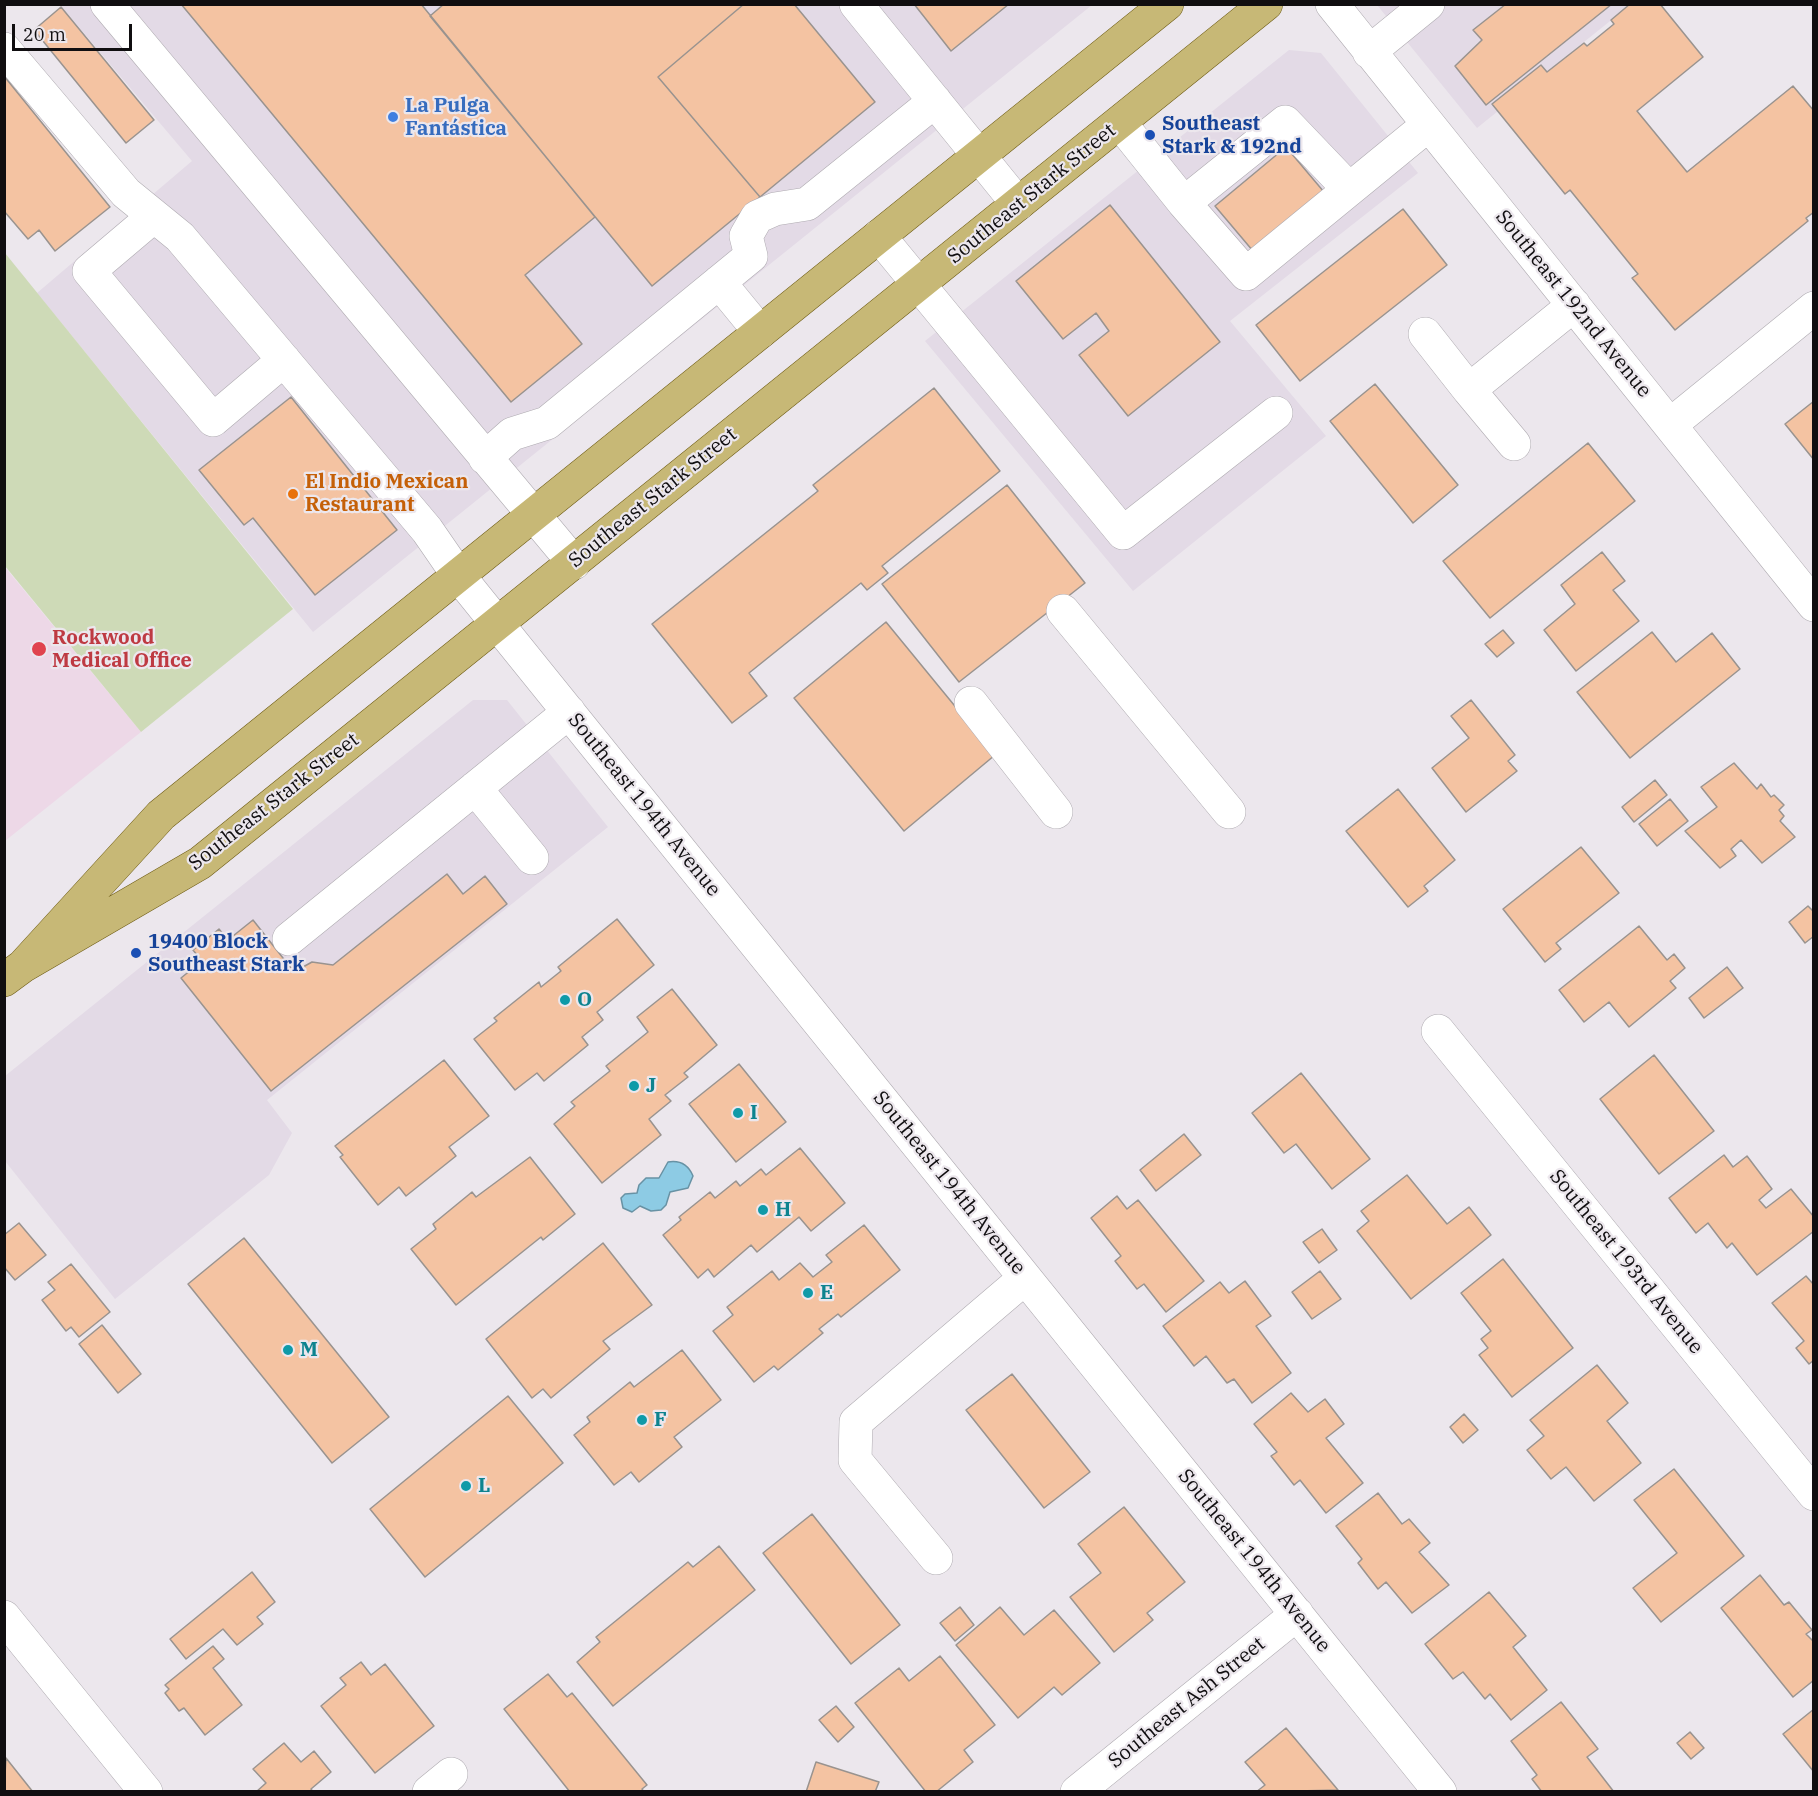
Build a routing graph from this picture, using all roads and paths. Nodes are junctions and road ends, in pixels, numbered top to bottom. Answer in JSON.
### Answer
{"nodes":[{"id":1,"x":107,"y":4,"type":"edge"},
{"id":2,"x":856,"y":4,"type":"edge"},
{"id":3,"x":1167,"y":4,"type":"edge"},
{"id":4,"x":1266,"y":4,"type":"edge"},
{"id":5,"x":1332,"y":4,"type":"edge"},
{"id":6,"x":1428,"y":4,"type":"edge"},
{"id":7,"x":4,"y":49,"type":"edge"},
{"id":8,"x":1370,"y":52,"type":"junction"},
{"id":9,"x":934,"y":100,"type":"junction"},
{"id":10,"x":1120,"y":123,"type":"junction"},
{"id":11,"x":1428,"y":125,"type":"junction"},
{"id":12,"x":980,"y":155,"type":"junction"},
{"id":13,"x":1349,"y":189,"type":"junction"},
{"id":14,"x":1184,"y":203,"type":"junction"},
{"id":15,"x":1018,"y":204,"type":"junction"},
{"id":16,"x":154,"y":216,"type":"junction"},
{"id":17,"x":879,"y":236,"type":"junction"},
{"id":18,"x":719,"y":282,"type":"junction"},
{"id":19,"x":918,"y":285,"type":"junction"},
{"id":20,"x":1574,"y":304,"type":"junction"},
{"id":21,"x":1814,"y":308,"type":"edge"},
{"id":22,"x":760,"y":332,"type":"junction"},
{"id":23,"x":1425,"y":334,"type":"dead end"},
{"id":24,"x":284,"y":360,"type":"junction"},
{"id":25,"x":1469,"y":390,"type":"junction"},
{"id":26,"x":1276,"y":413,"type":"dead end"},
{"id":27,"x":1670,"y":424,"type":"junction"},
{"id":28,"x":1514,"y":444,"type":"dead end"},
{"id":29,"x":485,"y":458,"type":"junction"},
{"id":30,"x":533,"y":515,"type":"junction"},
{"id":31,"x":574,"y":562,"type":"junction"},
{"id":32,"x":458,"y":575,"type":"junction"},
{"id":33,"x":1814,"y":605,"type":"edge"},
{"id":34,"x":1064,"y":611,"type":"dead end"},
{"id":35,"x":498,"y":624,"type":"junction"},
{"id":36,"x":970,"y":703,"type":"dead end"},
{"id":37,"x":569,"y":712,"type":"junction"},
{"id":38,"x":475,"y":788,"type":"junction"},
{"id":39,"x":1056,"y":812,"type":"dead end"},
{"id":40,"x":1229,"y":812,"type":"dead end"},
{"id":41,"x":532,"y":858,"type":"dead end"},
{"id":42,"x":289,"y":939,"type":"dead end"},
{"id":43,"x":14,"y":973,"type":"edge"},
{"id":44,"x":1438,"y":1030,"type":"dead end"},
{"id":45,"x":1025,"y":1278,"type":"junction"},
{"id":46,"x":1814,"y":1494,"type":"edge"},
{"id":47,"x":936,"y":1558,"type":"dead end"},
{"id":48,"x":1297,"y":1614,"type":"junction"},
{"id":49,"x":4,"y":1617,"type":"edge"},
{"id":50,"x":146,"y":1791,"type":"edge"},
{"id":51,"x":1077,"y":1791,"type":"edge"},
{"id":52,"x":1440,"y":1791,"type":"edge"}],
"edges":[{"from":1,"to":29,"type":"street"},
{"from":2,"to":9,"type":"street"},
{"from":3,"to":12,"type":"main road","name":"Southeast Stark Street"},
{"from":4,"to":10,"type":"main road","name":"Southeast Stark Street"},
{"from":5,"to":8,"type":"street","name":"Southeast 192nd Avenue"},
{"from":6,"to":8,"type":"street"},
{"from":7,"to":16,"type":"street","name":"Southeast 194th Avenue"},
{"from":8,"to":11,"type":"street","name":"Southeast 192nd Avenue"},
{"from":9,"to":12,"type":"street"},
{"from":9,"to":18,"type":"street"},
{"from":10,"to":14,"type":"street"},
{"from":10,"to":15,"type":"main road","name":"Southeast Stark Street"},
{"from":11,"to":13,"type":"street"},
{"from":11,"to":20,"type":"street","name":"Southeast 192nd Avenue"},
{"from":12,"to":15,"type":"street"},
{"from":12,"to":17,"type":"main road","name":"Southeast Stark Street"},
{"from":13,"to":14,"type":"street"},
{"from":13,"to":14,"type":"street"},
{"from":15,"to":19,"type":"main road","name":"Southeast Stark Street"},
{"from":16,"to":24,"type":"street","name":"Southeast 194th Avenue"},
{"from":16,"to":24,"type":"street"},
{"from":17,"to":19,"type":"street"},
{"from":17,"to":22,"type":"main road","name":"Southeast Stark Street"},
{"from":18,"to":22,"type":"street"},
{"from":18,"to":29,"type":"street"},
{"from":19,"to":26,"type":"street"},
{"from":19,"to":31,"type":"main road","name":"Southeast Stark Street"},
{"from":20,"to":25,"type":"street"},
{"from":20,"to":27,"type":"street","name":"Southeast 192nd Avenue"},
{"from":21,"to":27,"type":"street"},
{"from":22,"to":30,"type":"main road","name":"Southeast Stark Street"},
{"from":23,"to":25,"type":"street"},
{"from":24,"to":32,"type":"street","name":"Southeast 194th Avenue"},
{"from":25,"to":28,"type":"street"},
{"from":27,"to":33,"type":"street","name":"Southeast 192nd Avenue"},
{"from":29,"to":30,"type":"street"},
{"from":30,"to":31,"type":"street"},
{"from":30,"to":32,"type":"main road","name":"Southeast Stark Street"},
{"from":31,"to":35,"type":"main road","name":"Southeast Stark Street"},
{"from":32,"to":35,"type":"street","name":"Southeast 194th Avenue"},
{"from":32,"to":43,"type":"main road","name":"Southeast Stark Street"},
{"from":34,"to":40,"type":"street"},
{"from":35,"to":37,"type":"street","name":"Southeast 194th Avenue"},
{"from":35,"to":43,"type":"main road","name":"Southeast Stark Street"},
{"from":36,"to":39,"type":"street"},
{"from":37,"to":38,"type":"street"},
{"from":37,"to":45,"type":"street","name":"Southeast 194th Avenue"},
{"from":38,"to":41,"type":"street"},
{"from":38,"to":42,"type":"street"},
{"from":44,"to":46,"type":"street","name":"Southeast 193rd Avenue"},
{"from":45,"to":47,"type":"street"},
{"from":45,"to":48,"type":"street","name":"Southeast 194th Avenue"},
{"from":48,"to":51,"type":"street","name":"Southeast Ash Street"},
{"from":48,"to":52,"type":"street","name":"Southeast 194th Avenue"},
{"from":49,"to":50,"type":"street"}]}
